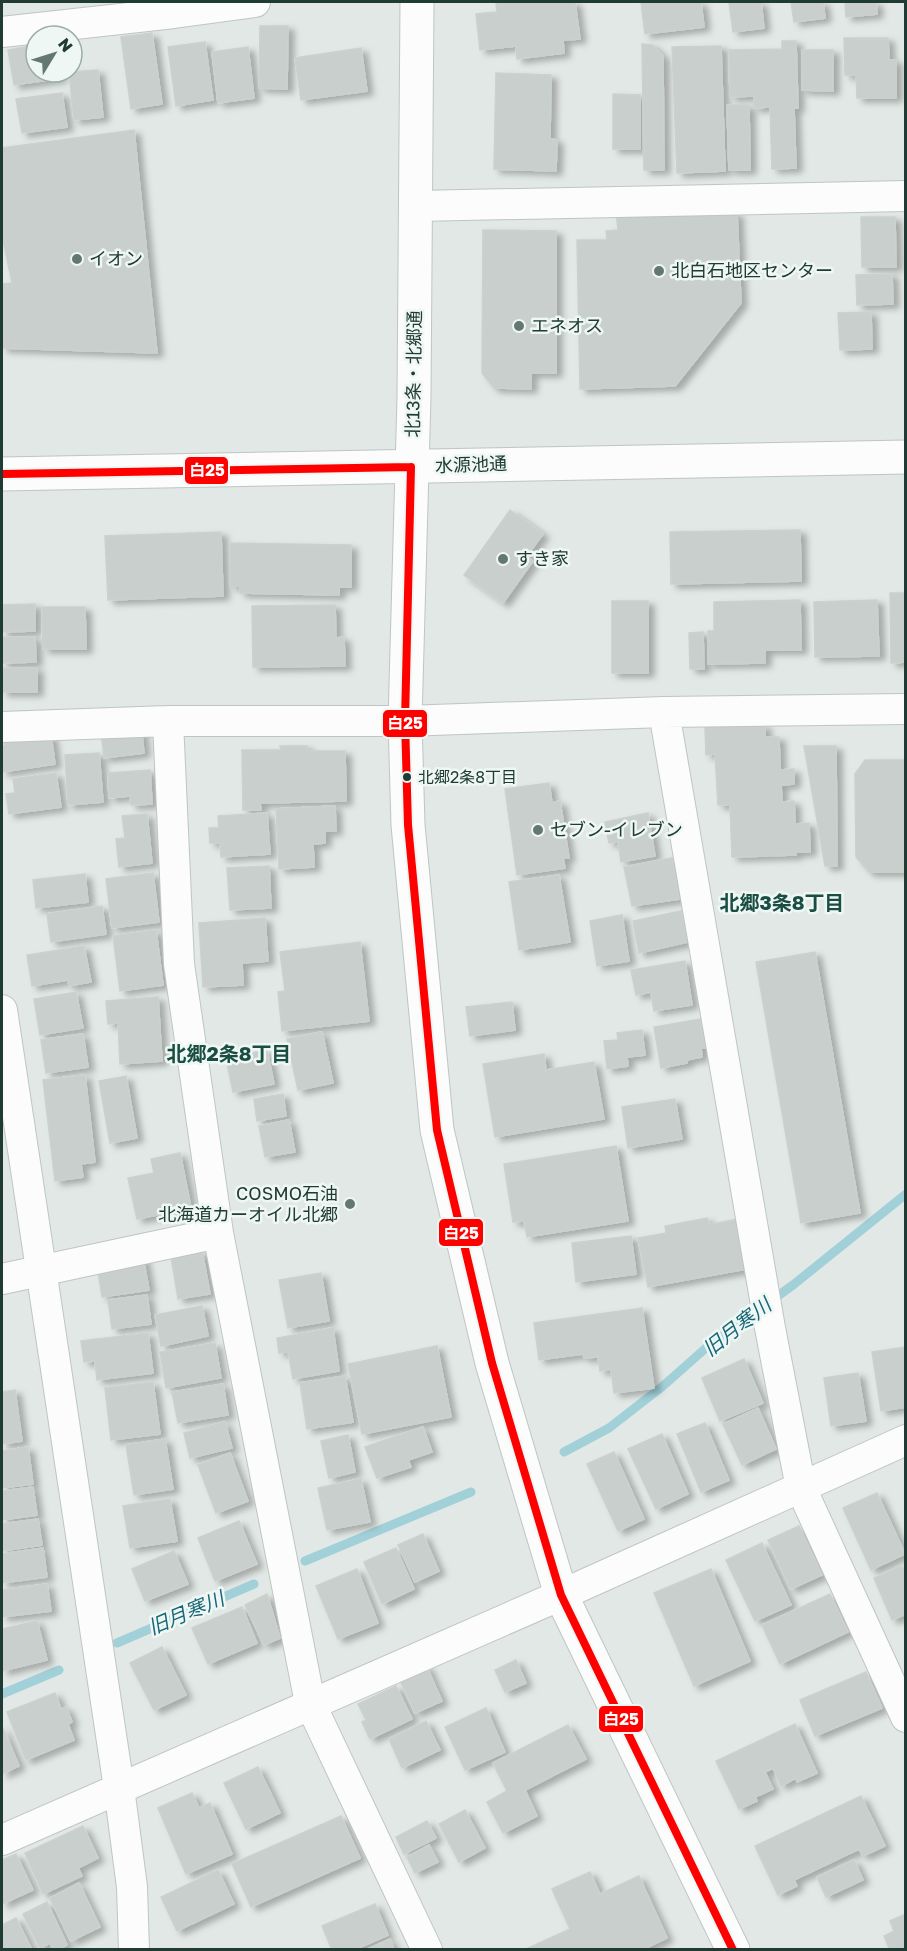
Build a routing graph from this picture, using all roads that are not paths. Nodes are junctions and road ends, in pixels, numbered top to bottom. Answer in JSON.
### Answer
{"nodes":[{"id":1,"x":255,"y":2,"type":"edge"},
{"id":2,"x":417,"y":2,"type":"edge"},
{"id":3,"x":174,"y":7,"type":"edge"},
{"id":4,"x":2,"y":32,"type":"edge"},
{"id":5,"x":906,"y":196,"type":"edge"},
{"id":6,"x":417,"y":206,"type":"junction"},
{"id":7,"x":906,"y":457,"type":"edge"},
{"id":8,"x":411,"y":467,"type":"junction"},
{"id":9,"x":2,"y":474,"type":"edge"},
{"id":10,"x":906,"y":710,"type":"edge"},
{"id":11,"x":664,"y":712,"type":"junction"},
{"id":12,"x":168,"y":721,"type":"junction"},
{"id":13,"x":405,"y":721,"type":"junction"},
{"id":14,"x":2,"y":727,"type":"edge"},
{"id":15,"x":2,"y":1010,"type":"edge"},
{"id":16,"x":218,"y":1233,"type":"junction"},
{"id":17,"x":41,"y":1271,"type":"junction"},
{"id":18,"x":2,"y":1278,"type":"edge"},
{"id":19,"x":906,"y":1440,"type":"edge"},
{"id":20,"x":801,"y":1488,"type":"junction"},
{"id":21,"x":561,"y":1595,"type":"junction"},
{"id":22,"x":310,"y":1703,"type":"junction"},
{"id":23,"x":906,"y":1717,"type":"edge"},
{"id":24,"x":119,"y":1788,"type":"junction"},
{"id":25,"x":2,"y":1840,"type":"edge"},
{"id":26,"x":134,"y":1950,"type":"edge"},
{"id":27,"x":427,"y":1950,"type":"edge"},
{"id":28,"x":733,"y":1950,"type":"edge"}],
"edges":[{"from":1,"to":3,"type":"street"},
{"from":2,"to":6,"type":"main road","name":"北13条・北郷通"},
{"from":3,"to":4,"type":"street"},
{"from":5,"to":6,"type":"street"},
{"from":6,"to":8,"type":"main road","name":"北13条・北郷通"},
{"from":7,"to":8,"type":"main road","name":"水源池通"},
{"from":8,"to":9,"type":"main road","name":"水源池通"},
{"from":8,"to":13,"type":"main road","name":"北13条・北郷通"},
{"from":10,"to":11,"type":"street"},
{"from":11,"to":13,"type":"street"},
{"from":11,"to":20,"type":"street"},
{"from":12,"to":13,"type":"street"},
{"from":12,"to":14,"type":"street"},
{"from":12,"to":16,"type":"street"},
{"from":13,"to":21,"type":"main road","name":"北13条・北郷通"},
{"from":15,"to":17,"type":"street"},
{"from":16,"to":17,"type":"street"},
{"from":16,"to":22,"type":"street"},
{"from":17,"to":18,"type":"street"},
{"from":17,"to":24,"type":"street"},
{"from":19,"to":20,"type":"street"},
{"from":20,"to":21,"type":"street"},
{"from":20,"to":23,"type":"street"},
{"from":21,"to":22,"type":"street"},
{"from":21,"to":28,"type":"main road","name":"北13条・北郷通"},
{"from":22,"to":24,"type":"street"},
{"from":22,"to":27,"type":"street"},
{"from":24,"to":25,"type":"street"},
{"from":24,"to":26,"type":"street"}]}
